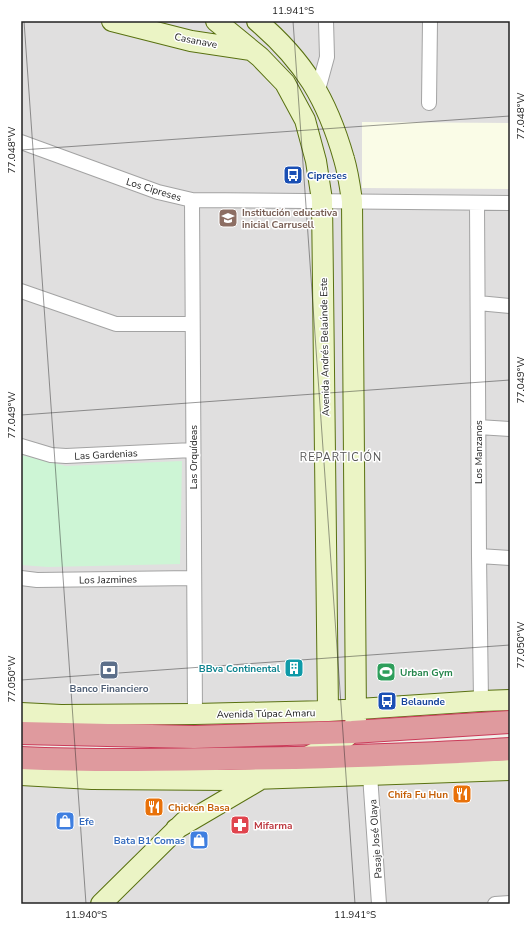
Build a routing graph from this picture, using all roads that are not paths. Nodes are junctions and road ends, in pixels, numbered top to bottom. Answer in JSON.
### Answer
{"nodes":[{"id":1,"x":112,"y":21,"type":"edge"},
{"id":2,"x":216,"y":21,"type":"edge"},
{"id":3,"x":257,"y":21,"type":"edge"},
{"id":4,"x":326,"y":21,"type":"edge"},
{"id":5,"x":430,"y":21,"type":"edge"},
{"id":6,"x":278,"y":40,"type":"junction"},
{"id":7,"x":250,"y":50,"type":"junction"},
{"id":8,"x":318,"y":90,"type":"junction"},
{"id":9,"x":429,"y":103,"type":"dead end"},
{"id":10,"x":21,"y":142,"type":"edge"},
{"id":11,"x":192,"y":200,"type":"junction"},
{"id":12,"x":322,"y":200,"type":"junction"},
{"id":13,"x":352,"y":201,"type":"junction"},
{"id":14,"x":477,"y":203,"type":"junction"},
{"id":15,"x":510,"y":203,"type":"edge"},
{"id":16,"x":21,"y":291,"type":"edge"},
{"id":17,"x":478,"y":303,"type":"junction"},
{"id":18,"x":510,"y":306,"type":"edge"},
{"id":19,"x":192,"y":324,"type":"junction"},
{"id":20,"x":478,"y":427,"type":"junction"},
{"id":21,"x":510,"y":429,"type":"edge"},
{"id":22,"x":21,"y":446,"type":"edge"},
{"id":23,"x":193,"y":450,"type":"junction"},
{"id":24,"x":479,"y":556,"type":"junction"},
{"id":25,"x":510,"y":558,"type":"edge"},
{"id":26,"x":21,"y":578,"type":"edge"},
{"id":27,"x":194,"y":578,"type":"junction"},
{"id":28,"x":510,"y":700,"type":"edge"},
{"id":29,"x":481,"y":701,"type":"junction"},
{"id":30,"x":356,"y":709,"type":"junction"},
{"id":31,"x":328,"y":711,"type":"junction"},
{"id":32,"x":21,"y":713,"type":"edge"},
{"id":33,"x":195,"y":714,"type":"junction"},
{"id":34,"x":510,"y":722,"type":"edge"},
{"id":35,"x":352,"y":732,"type":"junction"},
{"id":36,"x":21,"y":733,"type":"edge"},
{"id":37,"x":304,"y":734,"type":"junction"},
{"id":38,"x":510,"y":749,"type":"edge"},
{"id":39,"x":21,"y":758,"type":"edge"},
{"id":40,"x":304,"y":758,"type":"junction"},
{"id":41,"x":260,"y":769,"type":"junction"},
{"id":42,"x":510,"y":770,"type":"edge"},
{"id":43,"x":21,"y":775,"type":"edge"},
{"id":44,"x":370,"y":775,"type":"junction"},
{"id":45,"x":229,"y":780,"type":"junction"},
{"id":46,"x":176,"y":829,"type":"junction"},
{"id":47,"x":510,"y":903,"type":"edge"},
{"id":48,"x":101,"y":904,"type":"edge"},
{"id":49,"x":379,"y":904,"type":"edge"},
{"id":50,"x":495,"y":904,"type":"edge"}],
"edges":[{"from":1,"to":7,"type":"street","name":"Casanave"},
{"from":2,"to":7,"type":"street","name":"Avenida Andrés Belaúnde Este"},
{"from":3,"to":6,"type":"street"},
{"from":4,"to":8,"type":"street"},
{"from":5,"to":9,"type":"street"},
{"from":6,"to":7,"type":"street","name":"Casanave"},
{"from":6,"to":8,"type":"street"},
{"from":7,"to":12,"type":"street","name":"Avenida Andrés Belaúnde Este"},
{"from":8,"to":13,"type":"street"},
{"from":10,"to":11,"type":"street","name":"Los Cipreses"},
{"from":11,"to":12,"type":"street","name":"Los Cipreses"},
{"from":11,"to":19,"type":"street","name":"Las Orquídeas"},
{"from":12,"to":13,"type":"street","name":"Los Cipreses"},
{"from":12,"to":31,"type":"street","name":"Avenida Andrés Belaúnde Este"},
{"from":13,"to":14,"type":"street","name":"Los Cipreses"},
{"from":13,"to":30,"type":"street"},
{"from":14,"to":15,"type":"street","name":"Los Cipreses"},
{"from":14,"to":17,"type":"street","name":"Los Manzanos"},
{"from":16,"to":19,"type":"street"},
{"from":17,"to":18,"type":"street"},
{"from":17,"to":20,"type":"street","name":"Los Manzanos"},
{"from":19,"to":23,"type":"street","name":"Las Orquídeas"},
{"from":20,"to":21,"type":"street"},
{"from":20,"to":24,"type":"street","name":"Los Manzanos"},
{"from":22,"to":23,"type":"street","name":"Las Gardenias"},
{"from":23,"to":27,"type":"street","name":"Las Orquídeas"},
{"from":24,"to":25,"type":"street"},
{"from":24,"to":29,"type":"street","name":"Los Manzanos"},
{"from":26,"to":27,"type":"street","name":"Los Jazmines"},
{"from":27,"to":33,"type":"street","name":"Las Orquídeas"},
{"from":28,"to":29,"type":"street","name":"Avenida Túpac Amaru"},
{"from":29,"to":30,"type":"street","name":"Avenida Túpac Amaru"},
{"from":30,"to":31,"type":"street","name":"Avenida Túpac Amaru"},
{"from":30,"to":35,"type":"street"},
{"from":31,"to":33,"type":"street","name":"Avenida Túpac Amaru"},
{"from":31,"to":37,"type":"street"},
{"from":32,"to":33,"type":"street","name":"Avenida Túpac Amaru"},
{"from":34,"to":35,"type":"highway","name":"Avenida Túpac Amaru"},
{"from":35,"to":37,"type":"highway","name":"Avenida Túpac Amaru"},
{"from":35,"to":40,"type":"street"},
{"from":36,"to":37,"type":"highway","name":"Avenida Túpac Amaru"},
{"from":37,"to":41,"type":"street"},
{"from":38,"to":40,"type":"highway"},
{"from":39,"to":41,"type":"highway"},
{"from":40,"to":41,"type":"highway"},
{"from":41,"to":44,"type":"street"},
{"from":41,"to":45,"type":"street"},
{"from":41,"to":46,"type":"street"},
{"from":42,"to":44,"type":"street"},
{"from":43,"to":45,"type":"street"},
{"from":44,"to":49,"type":"street","name":"Pasaje José Olaya"},
{"from":45,"to":46,"type":"street"},
{"from":46,"to":48,"type":"street"},
{"from":47,"to":50,"type":"street"}]}
